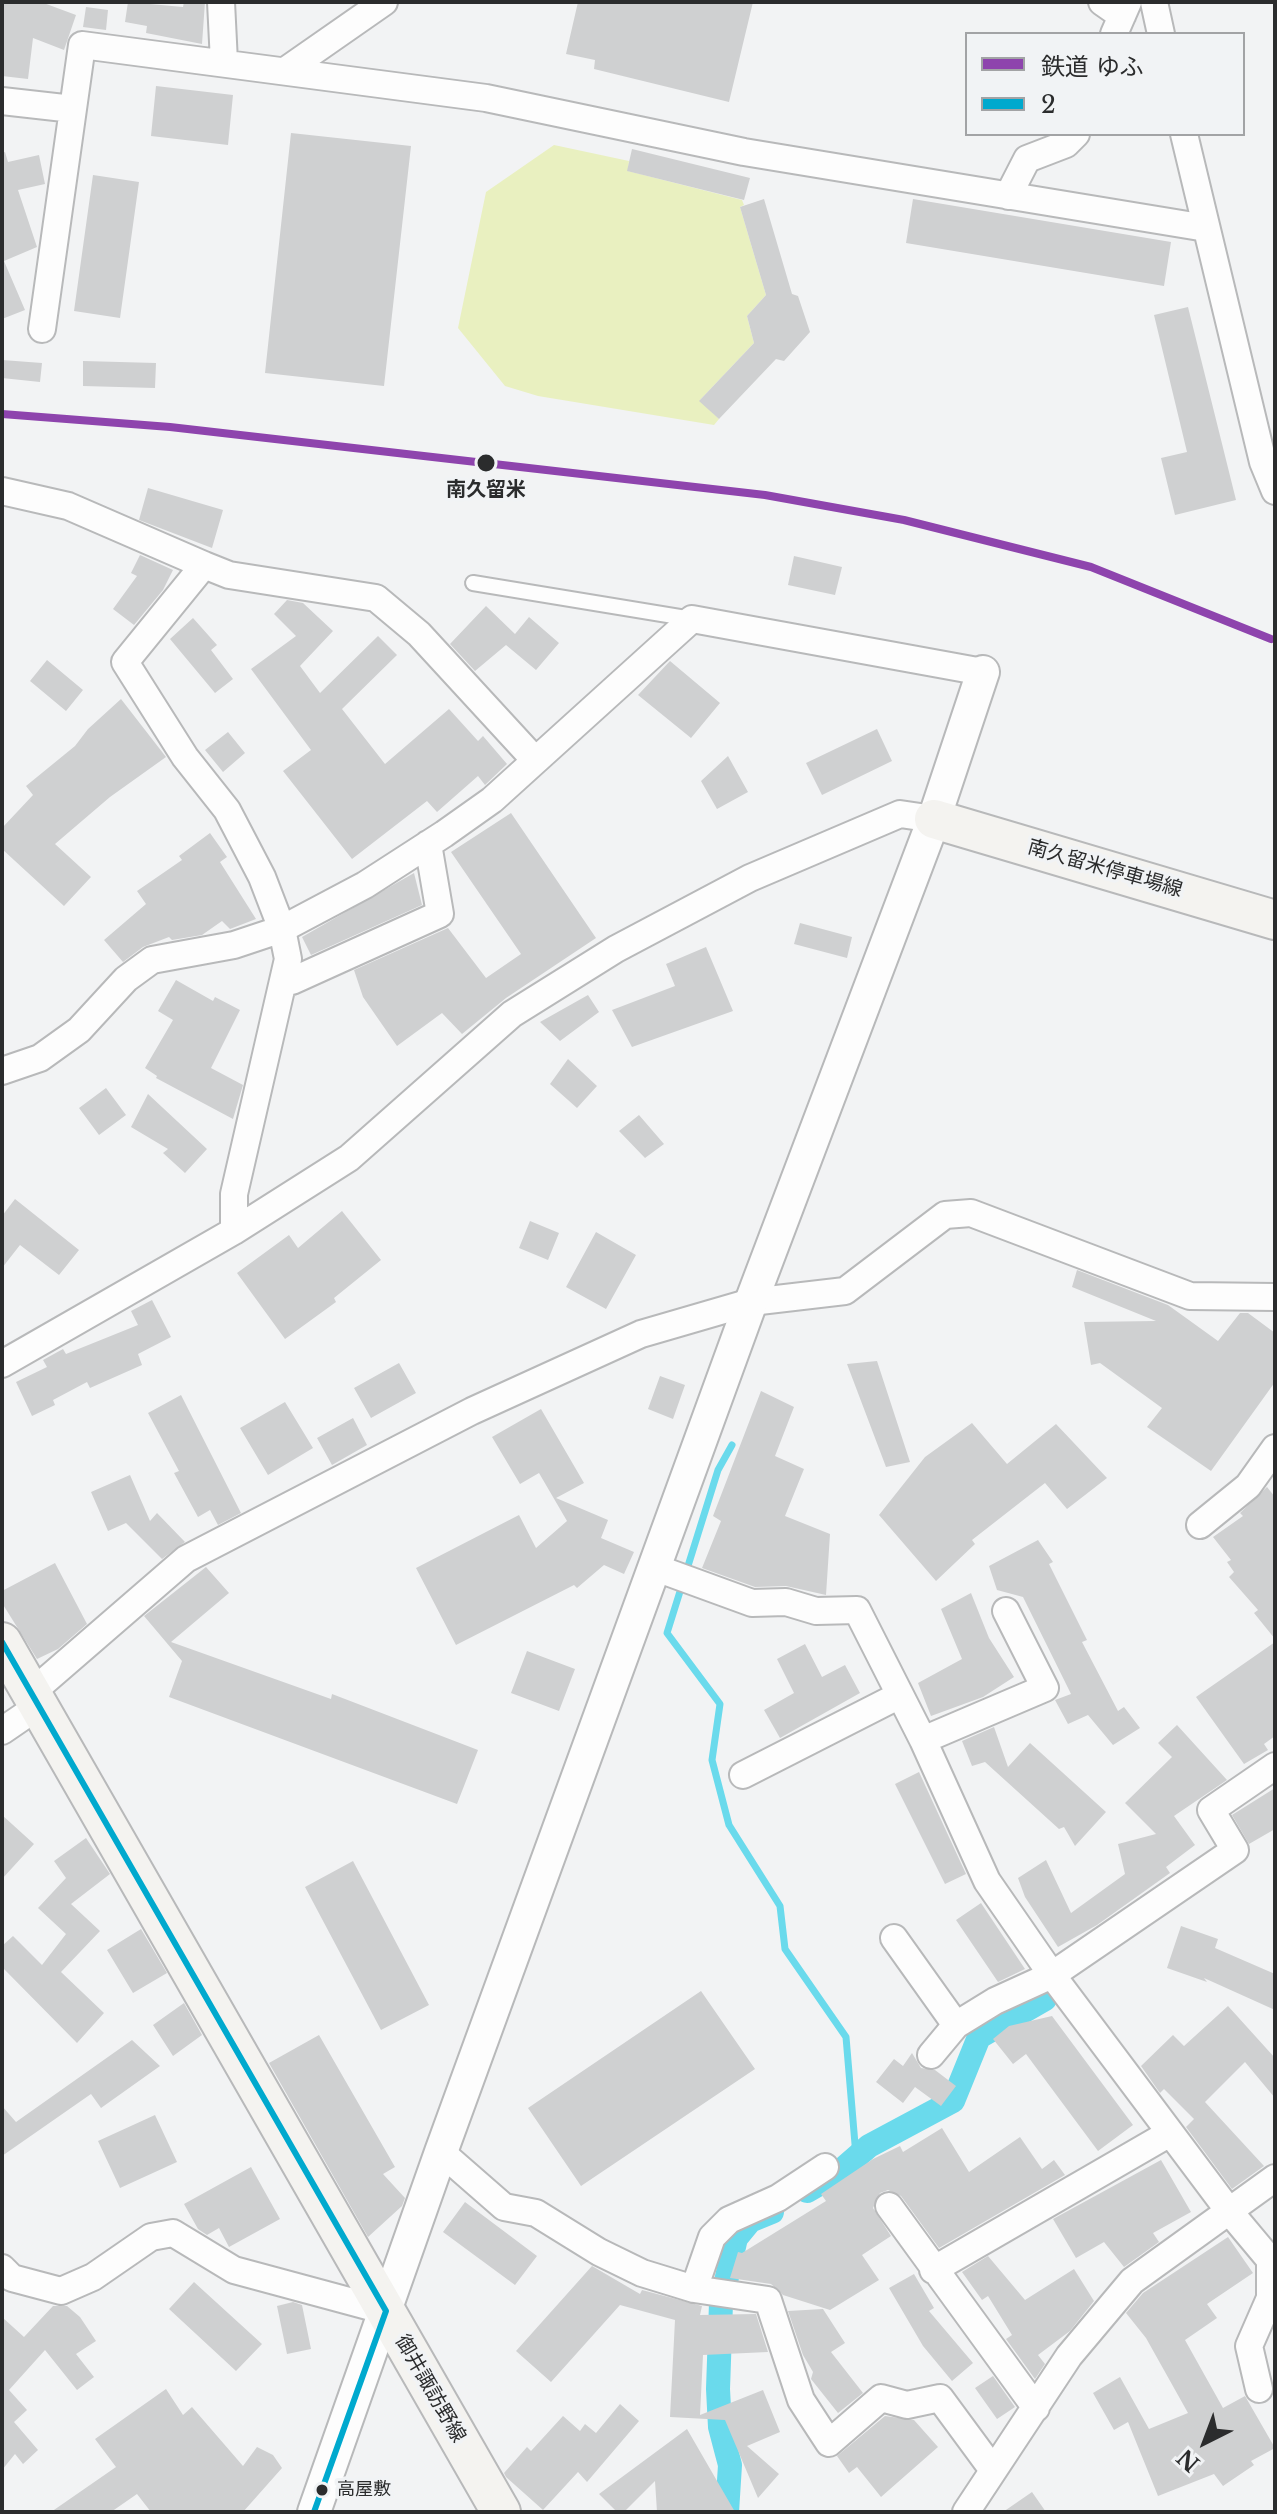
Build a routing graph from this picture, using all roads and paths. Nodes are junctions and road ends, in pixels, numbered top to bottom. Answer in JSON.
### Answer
{"nodes":[{"id":1,"x":221,"y":2,"type":"edge"},
{"id":2,"x":384,"y":2,"type":"edge"},
{"id":3,"x":1154,"y":2,"type":"edge"},
{"id":4,"x":1161,"y":32,"type":"edge"},
{"id":5,"x":224,"y":62,"type":"junction"},
{"id":6,"x":285,"y":71,"type":"junction"},
{"id":7,"x":2,"y":101,"type":"edge"},
{"id":8,"x":73,"y":109,"type":"junction"},
{"id":9,"x":1074,"y":136,"type":"edge"},
{"id":10,"x":1184,"y":136,"type":"edge"},
{"id":11,"x":1008,"y":196,"type":"junction"},
{"id":12,"x":1206,"y":228,"type":"junction"},
{"id":13,"x":42,"y":329,"type":"dead end"},
{"id":14,"x":2,"y":491,"type":"edge"},
{"id":15,"x":1275,"y":491,"type":"edge"},
{"id":16,"x":204,"y":565,"type":"junction"},
{"id":17,"x":473,"y":583,"type":"dead end"},
{"id":18,"x":692,"y":619,"type":"junction"},
{"id":19,"x":983,"y":672,"type":"joint"},
{"id":20,"x":534,"y":759,"type":"junction"},
{"id":21,"x":934,"y":819,"type":"junction"},
{"id":22,"x":428,"y":844,"type":"junction"},
{"id":23,"x":1275,"y":920,"type":"edge"},
{"id":24,"x":282,"y":929,"type":"junction"},
{"id":25,"x":283,"y":981,"type":"junction"},
{"id":26,"x":2,"y":1071,"type":"edge"},
{"id":27,"x":234,"y":1231,"type":"junction"},
{"id":28,"x":1275,"y":1297,"type":"edge"},
{"id":29,"x":751,"y":1302,"type":"junction"},
{"id":30,"x":2,"y":1364,"type":"edge"},
{"id":31,"x":1272,"y":1463,"type":"edge"},
{"id":32,"x":1200,"y":1525,"type":"dead end"},
{"id":33,"x":656,"y":1568,"type":"junction"},
{"id":34,"x":1006,"y":1611,"type":"dead end"},
{"id":35,"x":2,"y":1642,"type":"edge"},
{"id":36,"x":900,"y":1695,"type":"junction"},
{"id":37,"x":33,"y":1701,"type":"junction"},
{"id":38,"x":2,"y":1731,"type":"edge"},
{"id":39,"x":923,"y":1740,"type":"junction"},
{"id":40,"x":1275,"y":1766,"type":"edge"},
{"id":41,"x":743,"y":1775,"type":"dead end"},
{"id":42,"x":894,"y":1938,"type":"dead end"},
{"id":43,"x":1052,"y":1975,"type":"junction"},
{"id":44,"x":956,"y":2025,"type":"junction"},
{"id":45,"x":931,"y":2055,"type":"dead end"},
{"id":46,"x":1170,"y":2133,"type":"junction"},
{"id":47,"x":441,"y":2152,"type":"junction"},
{"id":48,"x":825,"y":2167,"type":"dead end"},
{"id":49,"x":1275,"y":2178,"type":"edge"},
{"id":50,"x":889,"y":2206,"type":"dead end"},
{"id":51,"x":1229,"y":2211,"type":"junction"},
{"id":52,"x":2,"y":2268,"type":"edge"},
{"id":53,"x":933,"y":2270,"type":"junction"},
{"id":54,"x":694,"y":2289,"type":"junction"},
{"id":55,"x":386,"y":2311,"type":"junction"},
{"id":56,"x":1259,"y":2389,"type":"dead end"},
{"id":57,"x":1036,"y":2408,"type":"junction"},
{"id":58,"x":993,"y":2470,"type":"junction"},
{"id":59,"x":314,"y":2512,"type":"edge"},
{"id":60,"x":501,"y":2512,"type":"edge"},
{"id":61,"x":966,"y":2512,"type":"edge"}],
"edges":[{"from":1,"to":5,"type":"street"},
{"from":2,"to":6,"type":"street"},
{"from":3,"to":4,"type":"street"},
{"from":5,"to":6,"type":"street"},
{"from":5,"to":8,"type":"street"},
{"from":6,"to":11,"type":"street"},
{"from":7,"to":8,"type":"street"},
{"from":8,"to":13,"type":"street"},
{"from":9,"to":11,"type":"street"},
{"from":10,"to":12,"type":"street"},
{"from":11,"to":12,"type":"street"},
{"from":12,"to":15,"type":"street"},
{"from":14,"to":16,"type":"street"},
{"from":16,"to":20,"type":"street"},
{"from":16,"to":24,"type":"street"},
{"from":17,"to":18,"type":"lane"},
{"from":18,"to":19,"type":"street"},
{"from":18,"to":20,"type":"street"},
{"from":19,"to":21,"type":"street"},
{"from":20,"to":22,"type":"street"},
{"from":21,"to":23,"type":"main road","name":"南久留米停車場線"},
{"from":21,"to":27,"type":"street"},
{"from":21,"to":29,"type":"street"},
{"from":22,"to":24,"type":"street"},
{"from":22,"to":25,"type":"street"},
{"from":24,"to":25,"type":"street"},
{"from":24,"to":26,"type":"street"},
{"from":25,"to":27,"type":"street"},
{"from":27,"to":30,"type":"street"},
{"from":28,"to":29,"type":"street"},
{"from":29,"to":33,"type":"street"},
{"from":29,"to":37,"type":"street"},
{"from":31,"to":32,"type":"street"},
{"from":33,"to":36,"type":"street"},
{"from":33,"to":47,"type":"street"},
{"from":34,"to":39,"type":"street"},
{"from":35,"to":37,"type":"main road","name":"御井諏訪野線"},
{"from":36,"to":39,"type":"street"},
{"from":36,"to":41,"type":"street"},
{"from":37,"to":38,"type":"street"},
{"from":37,"to":55,"type":"main road","name":"御井諏訪野線"},
{"from":39,"to":43,"type":"street"},
{"from":40,"to":43,"type":"street"},
{"from":42,"to":44,"type":"street"},
{"from":43,"to":44,"type":"street"},
{"from":43,"to":46,"type":"street"},
{"from":44,"to":45,"type":"street"},
{"from":46,"to":51,"type":"street"},
{"from":46,"to":53,"type":"street"},
{"from":47,"to":54,"type":"street"},
{"from":47,"to":55,"type":"street"},
{"from":48,"to":54,"type":"street"},
{"from":49,"to":51,"type":"street"},
{"from":50,"to":53,"type":"street"},
{"from":51,"to":56,"type":"street"},
{"from":51,"to":57,"type":"street"},
{"from":52,"to":55,"type":"street"},
{"from":53,"to":57,"type":"street"},
{"from":54,"to":58,"type":"street"},
{"from":55,"to":59,"type":"street"},
{"from":55,"to":60,"type":"main road","name":"御井諏訪野線"},
{"from":57,"to":58,"type":"street"},
{"from":58,"to":61,"type":"street"}]}
